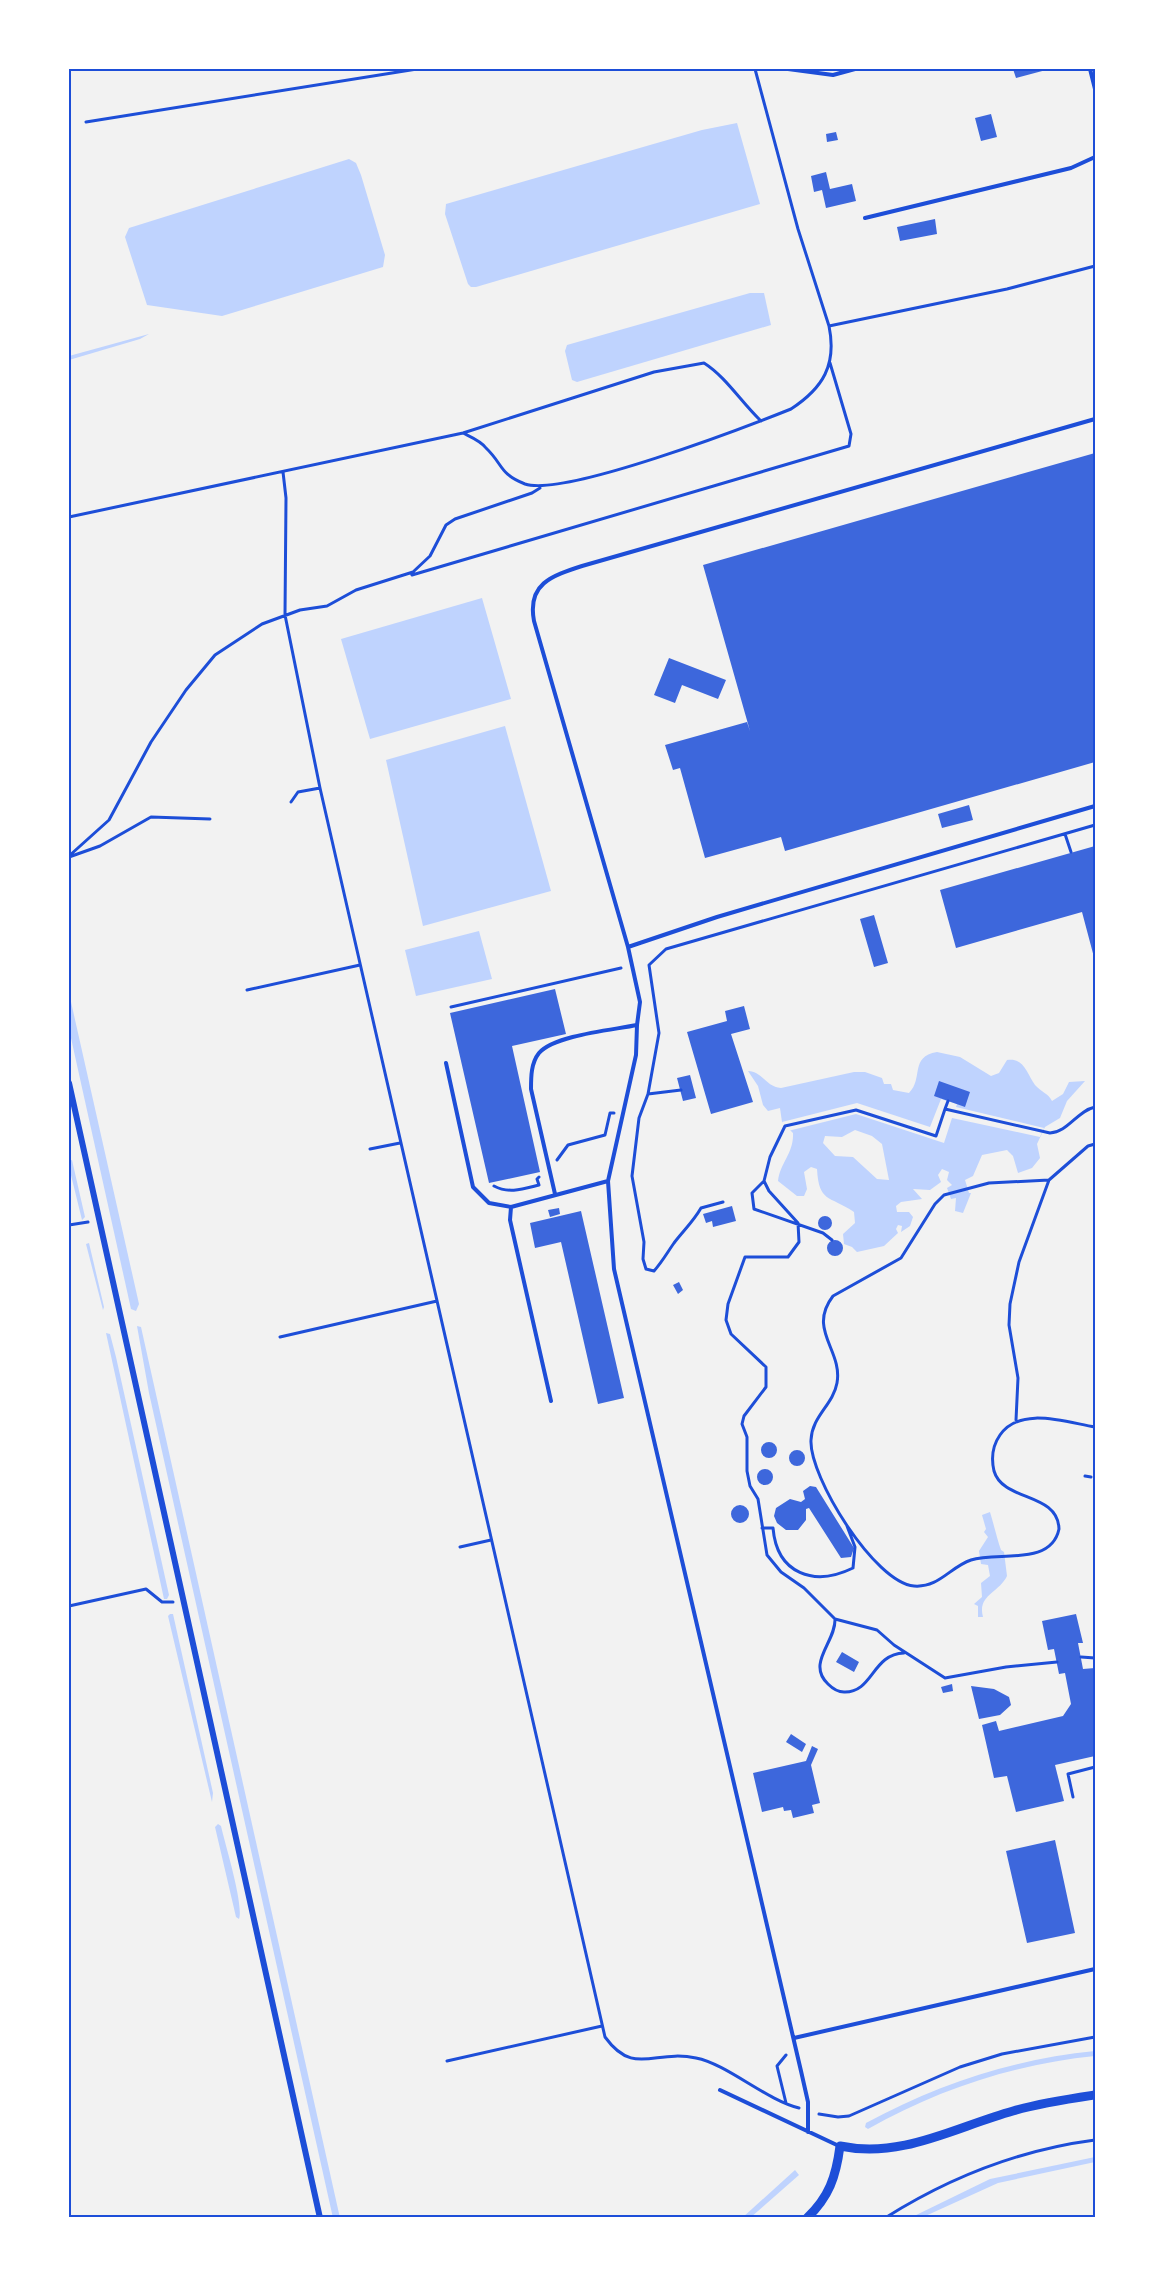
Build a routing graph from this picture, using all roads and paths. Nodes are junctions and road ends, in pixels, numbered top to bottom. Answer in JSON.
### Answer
{"nodes":[{"id":1,"x":417,"y":69,"type":"edge"},
{"id":2,"x":755,"y":69,"type":"edge"},
{"id":3,"x":788,"y":69,"type":"edge"},
{"id":4,"x":855,"y":69,"type":"edge"},
{"id":5,"x":1090,"y":69,"type":"edge"},
{"id":6,"x":1095,"y":89,"type":"edge"},
{"id":7,"x":86,"y":122,"type":"dead end"},
{"id":8,"x":1095,"y":157,"type":"edge"},
{"id":9,"x":865,"y":218,"type":"dead end"},
{"id":10,"x":1095,"y":266,"type":"edge"},
{"id":11,"x":830,"y":326,"type":"junction"},
{"id":12,"x":829,"y":362,"type":"junction"},
{"id":13,"x":1095,"y":419,"type":"edge"},
{"id":14,"x":761,"y":421,"type":"junction"},
{"id":15,"x":463,"y":433,"type":"junction"},
{"id":16,"x":283,"y":472,"type":"junction"},
{"id":17,"x":542,"y":487,"type":"junction"},
{"id":18,"x":69,"y":518,"type":"edge"},
{"id":19,"x":404,"y":577,"type":"junction"},
{"id":20,"x":285,"y":615,"type":"junction"},
{"id":21,"x":320,"y":788,"type":"junction"},
{"id":22,"x":291,"y":802,"type":"dead end"},
{"id":23,"x":1095,"y":806,"type":"edge"},
{"id":24,"x":210,"y":819,"type":"dead end"},
{"id":25,"x":1095,"y":825,"type":"edge"},
{"id":26,"x":1065,"y":834,"type":"junction"},
{"id":27,"x":1071,"y":852,"type":"dead end"},
{"id":28,"x":69,"y":856,"type":"edge"},
{"id":29,"x":628,"y":947,"type":"junction"},
{"id":30,"x":360,"y":965,"type":"junction"},
{"id":31,"x":649,"y":965,"type":"junction"},
{"id":32,"x":632,"y":966,"type":"junction"},
{"id":33,"x":247,"y":990,"type":"dead end"},
{"id":34,"x":451,"y":1007,"type":"dead end"},
{"id":35,"x":637,"y":1026,"type":"junction"},
{"id":36,"x":446,"y":1063,"type":"dead end"},
{"id":37,"x":69,"y":1083,"type":"edge"},
{"id":38,"x":681,"y":1090,"type":"dead end"},
{"id":39,"x":648,"y":1094,"type":"junction"},
{"id":40,"x":948,"y":1101,"type":"dead end"},
{"id":41,"x":1095,"y":1107,"type":"edge"},
{"id":42,"x":945,"y":1109,"type":"junction"},
{"id":43,"x":623,"y":1116,"type":"junction"},
{"id":44,"x":639,"y":1118,"type":"junction"},
{"id":45,"x":400,"y":1143,"type":"junction"},
{"id":46,"x":1095,"y":1144,"type":"edge"},
{"id":47,"x":370,"y":1149,"type":"dead end"},
{"id":48,"x":550,"y":1168,"type":"junction"},
{"id":49,"x":1049,"y":1180,"type":"junction"},
{"id":50,"x":764,"y":1181,"type":"junction"},
{"id":51,"x":608,"y":1182,"type":"junction"},
{"id":52,"x":494,"y":1186,"type":"dead end"},
{"id":53,"x":555,"y":1194,"type":"junction"},
{"id":54,"x":723,"y":1202,"type":"dead end"},
{"id":55,"x":511,"y":1207,"type":"junction"},
{"id":56,"x":99,"y":1220,"type":"junction"},
{"id":57,"x":69,"y":1225,"type":"edge"},
{"id":58,"x":799,"y":1226,"type":"junction"},
{"id":59,"x":832,"y":1240,"type":"dead end"},
{"id":60,"x":437,"y":1301,"type":"junction"},
{"id":61,"x":280,"y":1337,"type":"dead end"},
{"id":62,"x":551,"y":1401,"type":"dead end"},
{"id":63,"x":1016,"y":1419,"type":"junction"},
{"id":64,"x":1095,"y":1427,"type":"edge"},
{"id":65,"x":1085,"y":1476,"type":"dead end"},
{"id":66,"x":1091,"y":1477,"type":"dead end"},
{"id":67,"x":823,"y":1498,"type":"dead end"},
{"id":68,"x":831,"y":1499,"type":"junction"},
{"id":69,"x":846,"y":1521,"type":"junction"},
{"id":70,"x":762,"y":1528,"type":"junction"},
{"id":71,"x":491,"y":1540,"type":"junction"},
{"id":72,"x":460,"y":1547,"type":"dead end"},
{"id":73,"x":184,"y":1601,"type":"junction"},
{"id":74,"x":69,"y":1606,"type":"edge"},
{"id":75,"x":835,"y":1619,"type":"junction"},
{"id":76,"x":907,"y":1653,"type":"junction"},
{"id":77,"x":1081,"y":1657,"type":"dead end"},
{"id":78,"x":1095,"y":1658,"type":"edge"},
{"id":79,"x":1057,"y":1662,"type":"dead end"},
{"id":80,"x":1095,"y":1767,"type":"edge"},
{"id":81,"x":1073,"y":1797,"type":"dead end"},
{"id":82,"x":1095,"y":1969,"type":"edge"},
{"id":83,"x":602,"y":2026,"type":"junction"},
{"id":84,"x":1095,"y":2037,"type":"edge"},
{"id":85,"x":794,"y":2038,"type":"junction"},
{"id":86,"x":795,"y":2045,"type":"junction"},
{"id":87,"x":447,"y":2061,"type":"dead end"},
{"id":88,"x":720,"y":2090,"type":"dead end"},
{"id":89,"x":1095,"y":2095,"type":"edge"},
{"id":90,"x":786,"y":2103,"type":"junction"},
{"id":91,"x":808,"y":2111,"type":"junction"},
{"id":92,"x":808,"y":2132,"type":"junction"},
{"id":93,"x":1095,"y":2140,"type":"edge"},
{"id":94,"x":840,"y":2146,"type":"junction"},
{"id":95,"x":320,"y":2218,"type":"edge"},
{"id":96,"x":807,"y":2218,"type":"edge"},
{"id":97,"x":885,"y":2218,"type":"edge"}],
"edges":[{"from":1,"to":7,"type":"path"},
{"from":2,"to":11,"type":"path"},
{"from":3,"to":4,"type":"lane"},
{"from":5,"to":6,"type":"lane"},
{"from":8,"to":9,"type":"lane"},
{"from":10,"to":11,"type":"path"},
{"from":11,"to":12,"type":"path"},
{"from":12,"to":14,"type":"path"},
{"from":12,"to":19,"type":"path"},
{"from":13,"to":29,"type":"lane"},
{"from":14,"to":15,"type":"path"},
{"from":14,"to":17,"type":"path"},
{"from":15,"to":16,"type":"path"},
{"from":15,"to":17,"type":"path"},
{"from":16,"to":18,"type":"path"},
{"from":16,"to":20,"type":"path"},
{"from":17,"to":19,"type":"path"},
{"from":19,"to":20,"type":"path"},
{"from":20,"to":21,"type":"path"},
{"from":20,"to":28,"type":"path"},
{"from":21,"to":22,"type":"path"},
{"from":21,"to":30,"type":"path"},
{"from":23,"to":29,"type":"lane"},
{"from":24,"to":28,"type":"path"},
{"from":25,"to":26,"type":"path"},
{"from":26,"to":27,"type":"path"},
{"from":26,"to":31,"type":"path"},
{"from":29,"to":32,"type":"lane"},
{"from":30,"to":33,"type":"path"},
{"from":30,"to":45,"type":"path"},
{"from":31,"to":32,"type":"path"},
{"from":31,"to":39,"type":"path"},
{"from":32,"to":34,"type":"path"},
{"from":32,"to":35,"type":"lane"},
{"from":35,"to":43,"type":"lane"},
{"from":35,"to":48,"type":"lane"},
{"from":36,"to":55,"type":"lane"},
{"from":37,"to":56,"type":"street"},
{"from":38,"to":39,"type":"path"},
{"from":39,"to":44,"type":"path"},
{"from":40,"to":42,"type":"path"},
{"from":41,"to":42,"type":"path"},
{"from":42,"to":50,"type":"path"},
{"from":43,"to":44,"type":"path"},
{"from":43,"to":48,"type":"path"},
{"from":43,"to":51,"type":"lane"},
{"from":44,"to":54,"type":"path"},
{"from":45,"to":47,"type":"path"},
{"from":45,"to":60,"type":"path"},
{"from":46,"to":49,"type":"path"},
{"from":48,"to":52,"type":"path"},
{"from":48,"to":53,"type":"lane"},
{"from":49,"to":63,"type":"path"},
{"from":49,"to":68,"type":"path"},
{"from":50,"to":58,"type":"path"},
{"from":50,"to":58,"type":"path"},
{"from":51,"to":53,"type":"lane"},
{"from":51,"to":85,"type":"lane"},
{"from":53,"to":55,"type":"lane"},
{"from":55,"to":62,"type":"lane"},
{"from":56,"to":57,"type":"path"},
{"from":56,"to":73,"type":"street"},
{"from":58,"to":59,"type":"path"},
{"from":58,"to":70,"type":"path"},
{"from":60,"to":61,"type":"path"},
{"from":60,"to":71,"type":"path"},
{"from":63,"to":64,"type":"path"},
{"from":63,"to":69,"type":"path"},
{"from":65,"to":66,"type":"path"},
{"from":67,"to":68,"type":"path"},
{"from":68,"to":69,"type":"path"},
{"from":69,"to":70,"type":"path"},
{"from":70,"to":75,"type":"path"},
{"from":71,"to":72,"type":"path"},
{"from":71,"to":83,"type":"path"},
{"from":73,"to":74,"type":"path"},
{"from":73,"to":95,"type":"street"},
{"from":75,"to":76,"type":"path"},
{"from":75,"to":76,"type":"path"},
{"from":76,"to":79,"type":"path"},
{"from":77,"to":78,"type":"path"},
{"from":80,"to":81,"type":"path"},
{"from":82,"to":85,"type":"lane"},
{"from":83,"to":87,"type":"path"},
{"from":83,"to":90,"type":"path"},
{"from":84,"to":91,"type":"path"},
{"from":85,"to":86,"type":"lane"},
{"from":86,"to":90,"type":"path"},
{"from":86,"to":91,"type":"lane"},
{"from":88,"to":92,"type":"lane"},
{"from":89,"to":94,"type":"street"},
{"from":90,"to":91,"type":"path"},
{"from":91,"to":92,"type":"lane"},
{"from":92,"to":94,"type":"lane"},
{"from":93,"to":97,"type":"path"},
{"from":94,"to":96,"type":"street"}]}
